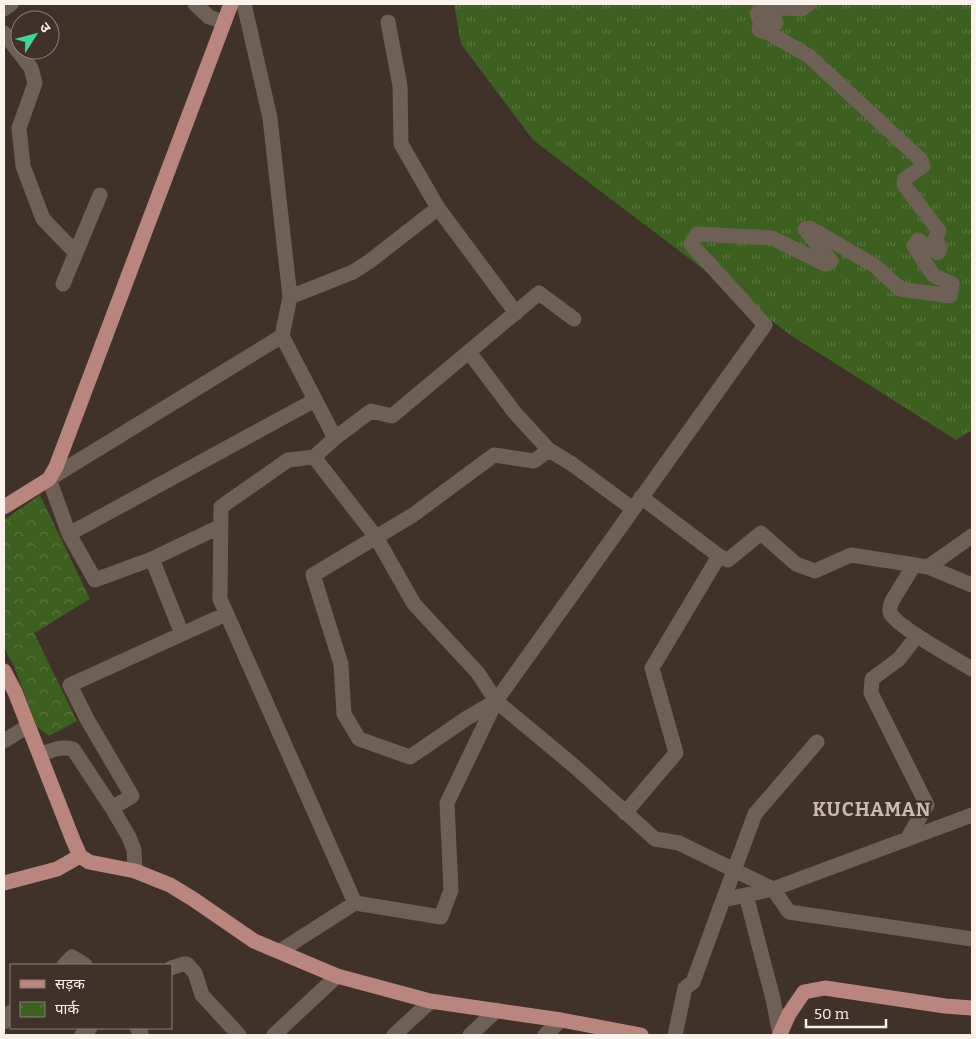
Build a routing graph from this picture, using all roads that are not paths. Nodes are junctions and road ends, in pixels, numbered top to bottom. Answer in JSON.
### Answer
{"nodes":[{"id":1,"x":11,"y":4,"type":"edge"},
{"id":2,"x":195,"y":4,"type":"edge"},
{"id":3,"x":231,"y":4,"type":"edge"},
{"id":4,"x":244,"y":4,"type":"edge"},
{"id":5,"x":809,"y":4,"type":"edge"},
{"id":6,"x":4,"y":9,"type":"edge"},
{"id":7,"x":224,"y":22,"type":"junction"},
{"id":8,"x":388,"y":22,"type":"dead end"},
{"id":9,"x":4,"y":33,"type":"edge"},
{"id":10,"x":100,"y":195,"type":"dead end"},
{"id":11,"x":438,"y":208,"type":"junction"},
{"id":12,"x":75,"y":252,"type":"junction"},
{"id":13,"x":63,"y":284,"type":"dead end"},
{"id":14,"x":290,"y":297,"type":"junction"},
{"id":15,"x":516,"y":313,"type":"junction"},
{"id":16,"x":574,"y":319,"type":"dead end"},
{"id":17,"x":282,"y":336,"type":"junction"},
{"id":18,"x":469,"y":352,"type":"junction"},
{"id":19,"x":316,"y":400,"type":"junction"},
{"id":20,"x":335,"y":438,"type":"junction"},
{"id":21,"x":550,"y":450,"type":"junction"},
{"id":22,"x":314,"y":457,"type":"junction"},
{"id":23,"x":49,"y":479,"type":"junction"},
{"id":24,"x":637,"y":503,"type":"junction"},
{"id":25,"x":4,"y":507,"type":"edge"},
{"id":26,"x":220,"y":526,"type":"junction"},
{"id":27,"x":69,"y":534,"type":"junction"},
{"id":28,"x":972,"y":536,"type":"edge"},
{"id":29,"x":376,"y":537,"type":"junction"},
{"id":30,"x":718,"y":556,"type":"junction"},
{"id":31,"x":152,"y":559,"type":"junction"},
{"id":32,"x":921,"y":566,"type":"junction"},
{"id":33,"x":972,"y":585,"type":"edge"},
{"id":34,"x":226,"y":614,"type":"junction"},
{"id":35,"x":182,"y":634,"type":"junction"},
{"id":36,"x":917,"y":636,"type":"junction"},
{"id":37,"x":972,"y":669,"type":"edge"},
{"id":38,"x":4,"y":671,"type":"edge"},
{"id":39,"x":496,"y":701,"type":"junction"},
{"id":40,"x":28,"y":726,"type":"junction"},
{"id":41,"x":4,"y":741,"type":"edge"},
{"id":42,"x":816,"y":742,"type":"dead end"},
{"id":43,"x":40,"y":755,"type":"junction"},
{"id":44,"x":112,"y":808,"type":"junction"},
{"id":45,"x":625,"y":813,"type":"junction"},
{"id":46,"x":972,"y":815,"type":"edge"},
{"id":47,"x":907,"y":839,"type":"junction"},
{"id":48,"x":80,"y":856,"type":"junction"},
{"id":49,"x":734,"y":870,"type":"junction"},
{"id":50,"x":135,"y":871,"type":"junction"},
{"id":51,"x":4,"y":883,"type":"edge"},
{"id":52,"x":773,"y":889,"type":"junction"},
{"id":53,"x":746,"y":895,"type":"junction"},
{"id":54,"x":723,"y":900,"type":"junction"},
{"id":55,"x":355,"y":903,"type":"junction"},
{"id":56,"x":972,"y":939,"type":"edge"},
{"id":57,"x":280,"y":951,"type":"junction"},
{"id":58,"x":65,"y":964,"type":"edge"},
{"id":59,"x":83,"y":964,"type":"edge"},
{"id":60,"x":172,"y":968,"type":"edge"},
{"id":61,"x":337,"y":976,"type":"junction"},
{"id":62,"x":430,"y":1002,"type":"junction"},
{"id":63,"x":972,"y":1008,"type":"edge"},
{"id":64,"x":496,"y":1010,"type":"junction"},
{"id":65,"x":561,"y":1020,"type":"junction"},
{"id":66,"x":618,"y":1033,"type":"edge"},
{"id":67,"x":239,"y":1035,"type":"edge"},
{"id":68,"x":274,"y":1035,"type":"edge"},
{"id":69,"x":394,"y":1035,"type":"edge"},
{"id":70,"x":470,"y":1035,"type":"edge"},
{"id":71,"x":545,"y":1035,"type":"edge"},
{"id":72,"x":641,"y":1035,"type":"edge"},
{"id":73,"x":675,"y":1035,"type":"edge"},
{"id":74,"x":779,"y":1035,"type":"edge"}],
"edges":[{"from":1,"to":6,"type":"street"},
{"from":2,"to":7,"type":"street"},
{"from":3,"to":7,"type":"main road"},
{"from":4,"to":14,"type":"street"},
{"from":5,"to":24,"type":"street"},
{"from":7,"to":23,"type":"main road"},
{"from":8,"to":11,"type":"street"},
{"from":9,"to":12,"type":"street"},
{"from":10,"to":12,"type":"street"},
{"from":11,"to":14,"type":"street"},
{"from":11,"to":15,"type":"street"},
{"from":12,"to":13,"type":"street"},
{"from":14,"to":17,"type":"street"},
{"from":15,"to":16,"type":"street"},
{"from":15,"to":18,"type":"street"},
{"from":17,"to":19,"type":"street"},
{"from":17,"to":23,"type":"street"},
{"from":18,"to":20,"type":"street"},
{"from":18,"to":21,"type":"street"},
{"from":19,"to":20,"type":"street"},
{"from":19,"to":27,"type":"street"},
{"from":20,"to":22,"type":"street"},
{"from":21,"to":24,"type":"street"},
{"from":21,"to":29,"type":"street"},
{"from":22,"to":26,"type":"street"},
{"from":22,"to":29,"type":"street"},
{"from":23,"to":25,"type":"main road"},
{"from":23,"to":27,"type":"street"},
{"from":24,"to":30,"type":"street"},
{"from":24,"to":39,"type":"street"},
{"from":26,"to":31,"type":"street"},
{"from":26,"to":34,"type":"street"},
{"from":27,"to":31,"type":"street"},
{"from":28,"to":32,"type":"street"},
{"from":29,"to":39,"type":"street"},
{"from":29,"to":39,"type":"street"},
{"from":30,"to":32,"type":"street"},
{"from":30,"to":45,"type":"street"},
{"from":31,"to":35,"type":"street"},
{"from":32,"to":33,"type":"street"},
{"from":32,"to":36,"type":"street"},
{"from":34,"to":35,"type":"street"},
{"from":34,"to":55,"type":"street"},
{"from":35,"to":44,"type":"street"},
{"from":36,"to":37,"type":"street"},
{"from":36,"to":47,"type":"street"},
{"from":38,"to":40,"type":"main road"},
{"from":39,"to":45,"type":"street"},
{"from":39,"to":55,"type":"street"},
{"from":40,"to":41,"type":"street"},
{"from":40,"to":43,"type":"main road"},
{"from":42,"to":49,"type":"street"},
{"from":43,"to":44,"type":"street"},
{"from":43,"to":48,"type":"main road"},
{"from":44,"to":50,"type":"street"},
{"from":45,"to":49,"type":"street"},
{"from":46,"to":47,"type":"street"},
{"from":47,"to":52,"type":"street"},
{"from":48,"to":50,"type":"main road"},
{"from":48,"to":51,"type":"main road"},
{"from":49,"to":52,"type":"street"},
{"from":49,"to":54,"type":"street"},
{"from":50,"to":57,"type":"main road"},
{"from":52,"to":53,"type":"street"},
{"from":52,"to":56,"type":"street"},
{"from":53,"to":54,"type":"street"},
{"from":53,"to":74,"type":"street"},
{"from":54,"to":73,"type":"street"},
{"from":55,"to":57,"type":"street"},
{"from":57,"to":61,"type":"main road"},
{"from":58,"to":59,"type":"street"},
{"from":60,"to":67,"type":"street"},
{"from":61,"to":62,"type":"main road"},
{"from":61,"to":68,"type":"street"},
{"from":62,"to":64,"type":"main road"},
{"from":62,"to":69,"type":"street"},
{"from":63,"to":74,"type":"main road"},
{"from":64,"to":65,"type":"main road"},
{"from":64,"to":70,"type":"street"},
{"from":65,"to":66,"type":"main road"},
{"from":65,"to":71,"type":"street"},
{"from":66,"to":72,"type":"main road"}]}
